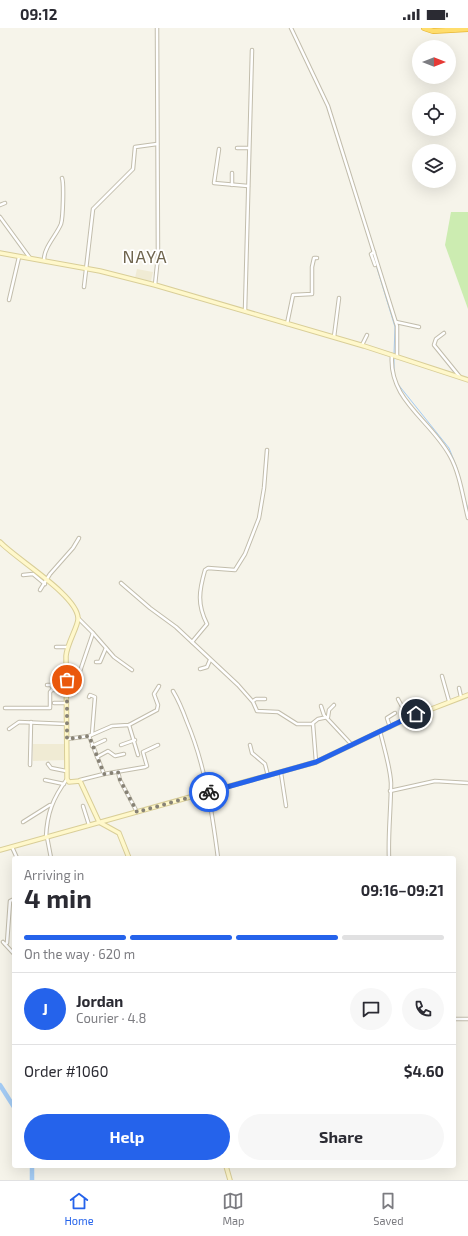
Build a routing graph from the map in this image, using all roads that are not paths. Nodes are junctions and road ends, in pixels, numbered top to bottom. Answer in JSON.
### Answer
{"nodes":[{"id":1,"x":158,"y":28,"type":"edge"},
{"id":2,"x":291,"y":28,"type":"edge"},
{"id":3,"x":424,"y":28,"type":"edge"},
{"id":4,"x":468,"y":29,"type":"edge"},
{"id":5,"x":252,"y":50,"type":"dead end"},
{"id":6,"x":157,"y":144,"type":"junction"},
{"id":7,"x":237,"y":148,"type":"dead end"},
{"id":8,"x":248,"y":148,"type":"junction"},
{"id":9,"x":219,"y":149,"type":"dead end"},
{"id":10,"x":232,"y":173,"type":"dead end"},
{"id":11,"x":62,"y":178,"type":"dead end"},
{"id":12,"x":232,"y":185,"type":"junction"},
{"id":13,"x":248,"y":186,"type":"junction"},
{"id":14,"x":5,"y":203,"type":"dead end"},
{"id":15,"x":0,"y":205,"type":"edge"},
{"id":16,"x":0,"y":218,"type":"edge"},
{"id":17,"x":0,"y":253,"type":"edge"},
{"id":18,"x":373,"y":253,"type":"junction"},
{"id":19,"x":19,"y":256,"type":"junction"},
{"id":20,"x":30,"y":258,"type":"junction"},
{"id":21,"x":317,"y":258,"type":"dead end"},
{"id":22,"x":44,"y":260,"type":"junction"},
{"id":23,"x":375,"y":265,"type":"dead end"},
{"id":24,"x":86,"y":269,"type":"junction"},
{"id":25,"x":155,"y":286,"type":"junction"},
{"id":26,"x":84,"y":287,"type":"dead end"},
{"id":27,"x":339,"y":298,"type":"dead end"},
{"id":28,"x":9,"y":300,"type":"dead end"},
{"id":29,"x":245,"y":311,"type":"junction"},
{"id":30,"x":396,"y":322,"type":"junction"},
{"id":31,"x":287,"y":324,"type":"junction"},
{"id":32,"x":419,"y":327,"type":"dead end"},
{"id":33,"x":444,"y":333,"type":"dead end"},
{"id":34,"x":368,"y":335,"type":"dead end"},
{"id":35,"x":334,"y":337,"type":"junction"},
{"id":36,"x":362,"y":346,"type":"junction"},
{"id":37,"x":392,"y":355,"type":"junction"},
{"id":38,"x":397,"y":357,"type":"junction"},
{"id":39,"x":460,"y":378,"type":"junction"},
{"id":40,"x":468,"y":380,"type":"edge"},
{"id":41,"x":266,"y":450,"type":"dead end"},
{"id":42,"x":468,"y":518,"type":"edge"},
{"id":43,"x":80,"y":538,"type":"dead end"},
{"id":44,"x":0,"y":542,"type":"edge"},
{"id":45,"x":24,"y":575,"type":"dead end"},
{"id":46,"x":47,"y":580,"type":"junction"},
{"id":47,"x":121,"y":582,"type":"dead end"},
{"id":48,"x":45,"y":584,"type":"junction"},
{"id":49,"x":40,"y":590,"type":"dead end"},
{"id":50,"x":78,"y":618,"type":"junction"},
{"id":51,"x":93,"y":633,"type":"junction"},
{"id":52,"x":192,"y":642,"type":"junction"},
{"id":53,"x":56,"y":646,"type":"dead end"},
{"id":54,"x":68,"y":647,"type":"junction"},
{"id":55,"x":106,"y":648,"type":"junction"},
{"id":56,"x":210,"y":660,"type":"junction"},
{"id":57,"x":96,"y":662,"type":"dead end"},
{"id":58,"x":200,"y":669,"type":"dead end"},
{"id":59,"x":132,"y":670,"type":"dead end"},
{"id":60,"x":80,"y":671,"type":"junction"},
{"id":61,"x":442,"y":676,"type":"dead end"},
{"id":62,"x":67,"y":680,"type":"junction"},
{"id":63,"x":47,"y":685,"type":"dead end"},
{"id":64,"x":159,"y":686,"type":"dead end"},
{"id":65,"x":459,"y":688,"type":"dead end"},
{"id":66,"x":53,"y":689,"type":"junction"},
{"id":67,"x":67,"y":690,"type":"junction"},
{"id":68,"x":173,"y":691,"type":"dead end"},
{"id":69,"x":76,"y":692,"type":"dead end"},
{"id":70,"x":468,"y":695,"type":"edge"},
{"id":71,"x":89,"y":697,"type":"dead end"},
{"id":72,"x":461,"y":697,"type":"junction"},
{"id":73,"x":265,"y":699,"type":"dead end"},
{"id":74,"x":398,"y":699,"type":"dead end"},
{"id":75,"x":253,"y":701,"type":"junction"},
{"id":76,"x":449,"y":701,"type":"junction"},
{"id":77,"x":54,"y":703,"type":"dead end"},
{"id":78,"x":67,"y":703,"type":"junction"},
{"id":79,"x":409,"y":704,"type":"dead end"},
{"id":80,"x":334,"y":705,"type":"dead end"},
{"id":81,"x":320,"y":706,"type":"dead end"},
{"id":82,"x":5,"y":708,"type":"dead end"},
{"id":83,"x":395,"y":713,"type":"dead end"},
{"id":84,"x":414,"y":716,"type":"junction"},
{"id":85,"x":326,"y":717,"type":"junction"},
{"id":86,"x":408,"y":718,"type":"junction"},
{"id":87,"x":31,"y":722,"type":"junction"},
{"id":88,"x":313,"y":723,"type":"junction"},
{"id":89,"x":67,"y":724,"type":"junction"},
{"id":90,"x":129,"y":725,"type":"junction"},
{"id":91,"x":390,"y":727,"type":"junction"},
{"id":92,"x":9,"y":729,"type":"dead end"},
{"id":93,"x":380,"y":732,"type":"junction"},
{"id":94,"x":92,"y":734,"type":"junction"},
{"id":95,"x":89,"y":736,"type":"junction"},
{"id":96,"x":67,"y":739,"type":"junction"},
{"id":97,"x":105,"y":740,"type":"dead end"},
{"id":98,"x":135,"y":740,"type":"junction"},
{"id":99,"x":121,"y":745,"type":"dead end"},
{"id":100,"x":250,"y":745,"type":"dead end"},
{"id":101,"x":352,"y":745,"type":"junction"},
{"id":102,"x":92,"y":746,"type":"junction"},
{"id":103,"x":158,"y":746,"type":"dead end"},
{"id":104,"x":124,"y":754,"type":"dead end"},
{"id":105,"x":138,"y":755,"type":"dead end"},
{"id":106,"x":97,"y":757,"type":"junction"},
{"id":107,"x":316,"y":762,"type":"junction"},
{"id":108,"x":30,"y":764,"type":"dead end"},
{"id":109,"x":48,"y":764,"type":"dead end"},
{"id":110,"x":66,"y":771,"type":"junction"},
{"id":111,"x":118,"y":772,"type":"junction"},
{"id":112,"x":281,"y":773,"type":"junction"},
{"id":113,"x":104,"y":774,"type":"junction"},
{"id":114,"x":268,"y":776,"type":"junction"},
{"id":115,"x":45,"y":780,"type":"dead end"},
{"id":116,"x":68,"y":780,"type":"junction"},
{"id":117,"x":80,"y":780,"type":"junction"},
{"id":118,"x":468,"y":783,"type":"edge"},
{"id":119,"x":64,"y":784,"type":"junction"},
{"id":120,"x":390,"y":791,"type":"junction"},
{"id":121,"x":209,"y":792,"type":"junction"},
{"id":122,"x":50,"y":805,"type":"junction"},
{"id":123,"x":82,"y":806,"type":"dead end"},
{"id":124,"x":286,"y":806,"type":"dead end"},
{"id":125,"x":137,"y":812,"type":"junction"},
{"id":126,"x":23,"y":822,"type":"dead end"},
{"id":127,"x":99,"y":822,"type":"junction"},
{"id":128,"x":89,"y":825,"type":"junction"},
{"id":129,"x":47,"y":837,"type":"junction"},
{"id":130,"x":12,"y":847,"type":"junction"},
{"id":131,"x":0,"y":850,"type":"edge"},
{"id":132,"x":16,"y":856,"type":"edge"},
{"id":133,"x":51,"y":856,"type":"edge"},
{"id":134,"x":128,"y":856,"type":"edge"},
{"id":135,"x":218,"y":856,"type":"edge"},
{"id":136,"x":389,"y":856,"type":"edge"},
{"id":137,"x":12,"y":900,"type":"edge"},
{"id":138,"x":12,"y":952,"type":"edge"},
{"id":139,"x":468,"y":1018,"type":"edge"},
{"id":140,"x":456,"y":1019,"type":"edge"},
{"id":141,"x":227,"y":1168,"type":"edge"},
{"id":142,"x":230,"y":1180,"type":"edge"}],
"edges":[{"from":1,"to":6,"type":"street"},
{"from":2,"to":18,"type":"street"},
{"from":3,"to":4,"type":"highway"},
{"from":5,"to":8,"type":"street"},
{"from":6,"to":24,"type":"street"},
{"from":6,"to":25,"type":"street"},
{"from":7,"to":8,"type":"street"},
{"from":8,"to":13,"type":"street"},
{"from":9,"to":12,"type":"street"},
{"from":10,"to":12,"type":"street"},
{"from":11,"to":22,"type":"street"},
{"from":12,"to":13,"type":"street"},
{"from":13,"to":29,"type":"street"},
{"from":14,"to":15,"type":"street"},
{"from":16,"to":20,"type":"street"},
{"from":17,"to":19,"type":"street"},
{"from":18,"to":23,"type":"street"},
{"from":18,"to":30,"type":"street"},
{"from":19,"to":20,"type":"street"},
{"from":19,"to":28,"type":"street"},
{"from":20,"to":22,"type":"street"},
{"from":21,"to":31,"type":"street"},
{"from":22,"to":24,"type":"street"},
{"from":24,"to":25,"type":"street"},
{"from":24,"to":26,"type":"street"},
{"from":25,"to":29,"type":"street"},
{"from":27,"to":35,"type":"street"},
{"from":29,"to":31,"type":"street"},
{"from":30,"to":32,"type":"street"},
{"from":30,"to":38,"type":"street"},
{"from":31,"to":35,"type":"street"},
{"from":33,"to":39,"type":"street"},
{"from":34,"to":36,"type":"street"},
{"from":35,"to":36,"type":"street"},
{"from":36,"to":37,"type":"street"},
{"from":37,"to":38,"type":"street"},
{"from":37,"to":42,"type":"street"},
{"from":38,"to":39,"type":"street"},
{"from":39,"to":40,"type":"street"},
{"from":41,"to":52,"type":"street"},
{"from":43,"to":46,"type":"street"},
{"from":44,"to":46,"type":"street"},
{"from":45,"to":48,"type":"street"},
{"from":46,"to":48,"type":"street"},
{"from":46,"to":50,"type":"street"},
{"from":47,"to":52,"type":"street"},
{"from":48,"to":49,"type":"street"},
{"from":50,"to":51,"type":"street"},
{"from":50,"to":54,"type":"street"},
{"from":51,"to":55,"type":"street"},
{"from":51,"to":60,"type":"street"},
{"from":52,"to":56,"type":"street"},
{"from":53,"to":54,"type":"street"},
{"from":54,"to":62,"type":"street"},
{"from":55,"to":57,"type":"street"},
{"from":55,"to":59,"type":"street"},
{"from":56,"to":58,"type":"street"},
{"from":56,"to":75,"type":"street"},
{"from":60,"to":62,"type":"street"},
{"from":60,"to":69,"type":"street"},
{"from":61,"to":76,"type":"street"},
{"from":62,"to":67,"type":"street"},
{"from":63,"to":66,"type":"street"},
{"from":64,"to":90,"type":"street"},
{"from":65,"to":72,"type":"street"},
{"from":66,"to":67,"type":"street"},
{"from":66,"to":82,"type":"street"},
{"from":67,"to":78,"type":"street"},
{"from":68,"to":121,"type":"street"},
{"from":70,"to":72,"type":"street"},
{"from":71,"to":94,"type":"street"},
{"from":72,"to":76,"type":"street"},
{"from":73,"to":75,"type":"street"},
{"from":74,"to":86,"type":"street"},
{"from":75,"to":88,"type":"street"},
{"from":76,"to":84,"type":"street"},
{"from":77,"to":78,"type":"street"},
{"from":78,"to":89,"type":"street"},
{"from":79,"to":84,"type":"street"},
{"from":80,"to":85,"type":"street"},
{"from":81,"to":85,"type":"street"},
{"from":83,"to":91,"type":"street"},
{"from":84,"to":86,"type":"street"},
{"from":85,"to":88,"type":"street"},
{"from":85,"to":101,"type":"street"},
{"from":86,"to":91,"type":"street"},
{"from":87,"to":89,"type":"street"},
{"from":87,"to":92,"type":"street"},
{"from":87,"to":108,"type":"street"},
{"from":88,"to":107,"type":"street"},
{"from":89,"to":96,"type":"street"},
{"from":90,"to":94,"type":"street"},
{"from":90,"to":98,"type":"street"},
{"from":91,"to":93,"type":"street"},
{"from":93,"to":101,"type":"street"},
{"from":93,"to":120,"type":"street"},
{"from":94,"to":95,"type":"street"},
{"from":95,"to":96,"type":"street"},
{"from":95,"to":102,"type":"street"},
{"from":96,"to":110,"type":"street"},
{"from":97,"to":102,"type":"street"},
{"from":98,"to":99,"type":"street"},
{"from":98,"to":105,"type":"street"},
{"from":100,"to":114,"type":"street"},
{"from":101,"to":107,"type":"street"},
{"from":102,"to":106,"type":"street"},
{"from":103,"to":111,"type":"street"},
{"from":104,"to":106,"type":"street"},
{"from":106,"to":113,"type":"street"},
{"from":107,"to":112,"type":"street"},
{"from":109,"to":110,"type":"street"},
{"from":110,"to":116,"type":"street"},
{"from":111,"to":113,"type":"street"},
{"from":111,"to":125,"type":"street"},
{"from":112,"to":114,"type":"street"},
{"from":112,"to":124,"type":"street"},
{"from":113,"to":117,"type":"street"},
{"from":114,"to":121,"type":"street"},
{"from":115,"to":119,"type":"street"},
{"from":116,"to":117,"type":"street"},
{"from":116,"to":119,"type":"street"},
{"from":117,"to":127,"type":"street"},
{"from":118,"to":120,"type":"street"},
{"from":119,"to":122,"type":"street"},
{"from":120,"to":136,"type":"street"},
{"from":121,"to":125,"type":"street"},
{"from":121,"to":135,"type":"street"},
{"from":122,"to":126,"type":"street"},
{"from":122,"to":129,"type":"street"},
{"from":123,"to":128,"type":"street"},
{"from":125,"to":127,"type":"street"},
{"from":127,"to":128,"type":"street"},
{"from":127,"to":134,"type":"street"},
{"from":128,"to":129,"type":"street"},
{"from":129,"to":130,"type":"street"},
{"from":129,"to":133,"type":"street"},
{"from":130,"to":131,"type":"street"},
{"from":130,"to":132,"type":"street"},
{"from":137,"to":138,"type":"street"},
{"from":139,"to":140,"type":"street"},
{"from":141,"to":142,"type":"street"}]}
